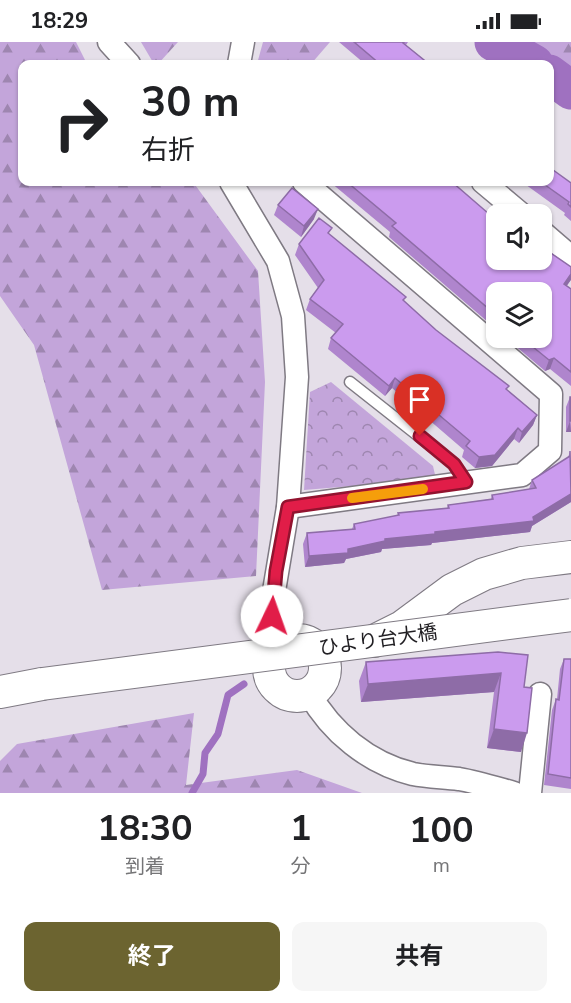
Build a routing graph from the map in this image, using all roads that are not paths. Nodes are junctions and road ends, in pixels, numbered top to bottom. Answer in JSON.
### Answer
{"nodes":[{"id":1,"x":109,"y":42,"type":"edge"},
{"id":2,"x":243,"y":42,"type":"edge"},
{"id":3,"x":125,"y":60,"type":"edge"},
{"id":4,"x":240,"y":60,"type":"edge"},
{"id":5,"x":233,"y":186,"type":"edge"},
{"id":6,"x":309,"y":186,"type":"edge"},
{"id":7,"x":488,"y":186,"type":"edge"},
{"id":8,"x":509,"y":204,"type":"edge"},
{"id":9,"x":552,"y":241,"type":"edge"},
{"id":10,"x":571,"y":257,"type":"edge"},
{"id":11,"x":350,"y":382,"type":"dead end"},
{"id":12,"x":466,"y":482,"type":"junction"},
{"id":13,"x":288,"y":507,"type":"junction"},
{"id":14,"x":571,"y":557,"type":"edge"},
{"id":15,"x":571,"y":615,"type":"edge"},
{"id":16,"x":278,"y":647,"type":"junction"},
{"id":17,"x":322,"y":657,"type":"junction"},
{"id":18,"x":0,"y":692,"type":"edge"},
{"id":19,"x":309,"y":693,"type":"junction"},
{"id":20,"x":540,"y":694,"type":"dead end"},
{"id":21,"x":514,"y":793,"type":"edge"},
{"id":22,"x":530,"y":793,"type":"edge"}],
"edges":[{"from":1,"to":3,"type":"street"},
{"from":2,"to":4,"type":"street"},
{"from":5,"to":13,"type":"street"},
{"from":6,"to":12,"type":"street"},
{"from":7,"to":8,"type":"street"},
{"from":9,"to":10,"type":"street"},
{"from":11,"to":12,"type":"lane"},
{"from":12,"to":13,"type":"street"},
{"from":13,"to":16,"type":"street"},
{"from":14,"to":17,"type":"street"},
{"from":15,"to":18,"type":"street","name":"ひより台大橋","bridge":true},
{"from":16,"to":17,"type":"street"},
{"from":16,"to":19,"type":"street"},
{"from":17,"to":19,"type":"street"},
{"from":19,"to":21,"type":"street"},
{"from":20,"to":22,"type":"street"}]}
